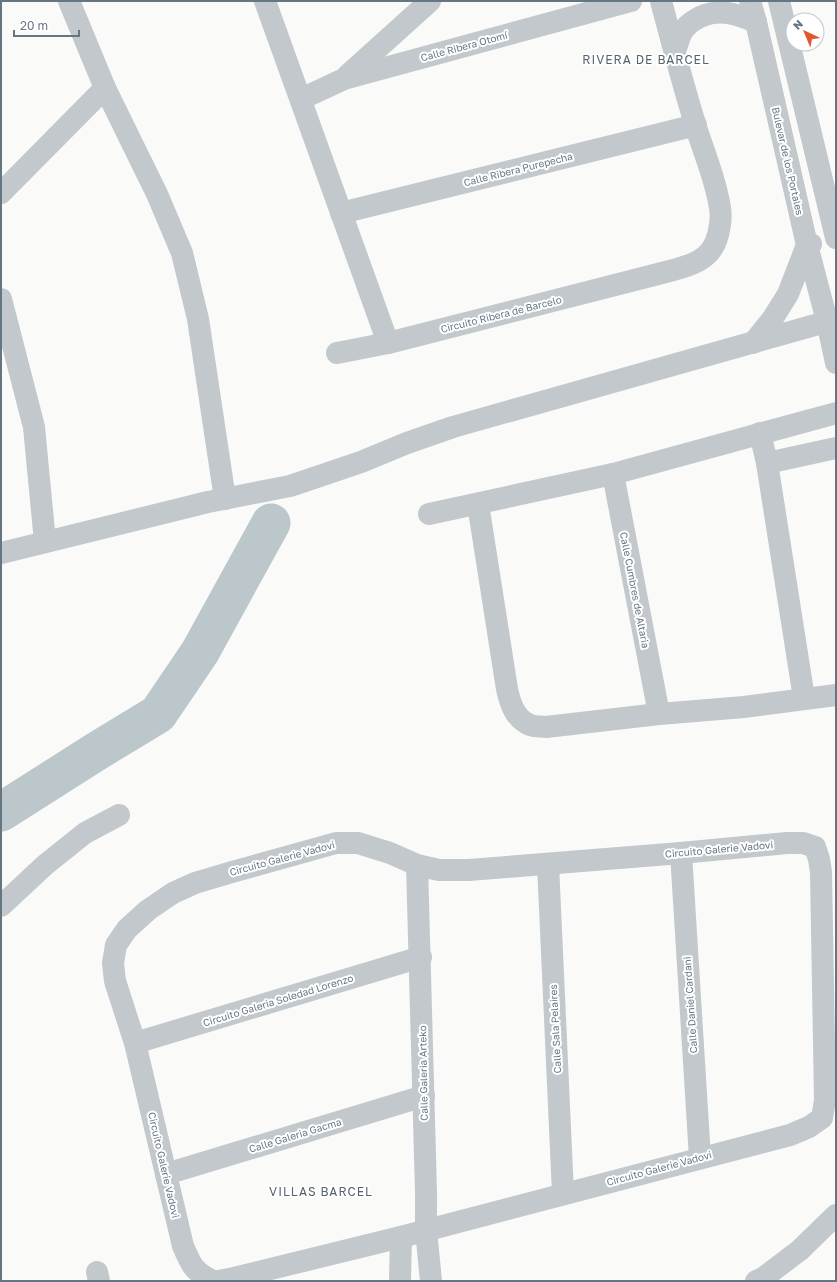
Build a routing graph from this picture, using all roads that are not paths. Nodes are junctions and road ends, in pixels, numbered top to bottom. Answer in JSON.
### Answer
{"nodes":[{"id":1,"x":68,"y":1,"type":"edge"},
{"id":2,"x":265,"y":1,"type":"edge"},
{"id":3,"x":430,"y":1,"type":"edge"},
{"id":4,"x":631,"y":1,"type":"edge"},
{"id":5,"x":660,"y":1,"type":"edge"},
{"id":6,"x":750,"y":1,"type":"edge"},
{"id":7,"x":779,"y":1,"type":"edge"},
{"id":8,"x":756,"y":22,"type":"junction"},
{"id":9,"x":675,"y":51,"type":"junction"},
{"id":10,"x":344,"y":79,"type":"junction"},
{"id":11,"x":105,"y":88,"type":"junction"},
{"id":12,"x":301,"y":99,"type":"junction"},
{"id":13,"x":696,"y":125,"type":"junction"},
{"id":14,"x":823,"y":185,"type":"junction"},
{"id":15,"x":795,"y":192,"type":"junction"},
{"id":16,"x":1,"y":193,"type":"edge"},
{"id":17,"x":341,"y":213,"type":"junction"},
{"id":18,"x":836,"y":238,"type":"edge"},
{"id":19,"x":807,"y":245,"type":"junction"},
{"id":20,"x":1,"y":299,"type":"edge"},
{"id":21,"x":832,"y":320,"type":"edge"},
{"id":22,"x":388,"y":343,"type":"junction"},
{"id":23,"x":753,"y":343,"type":"junction"},
{"id":24,"x":337,"y":353,"type":"dead end"},
{"id":25,"x":836,"y":363,"type":"edge"},
{"id":26,"x":836,"y":413,"type":"edge"},
{"id":27,"x":760,"y":433,"type":"junction"},
{"id":28,"x":836,"y":448,"type":"edge"},
{"id":29,"x":767,"y":463,"type":"junction"},
{"id":30,"x":613,"y":474,"type":"junction"},
{"id":31,"x":225,"y":499,"type":"junction"},
{"id":32,"x":478,"y":504,"type":"junction"},
{"id":33,"x":430,"y":514,"type":"dead end"},
{"id":34,"x":45,"y":542,"type":"junction"},
{"id":35,"x":1,"y":553,"type":"edge"},
{"id":36,"x":836,"y":694,"type":"edge"},
{"id":37,"x":804,"y":698,"type":"junction"},
{"id":38,"x":659,"y":714,"type":"junction"},
{"id":39,"x":119,"y":815,"type":"dead end"},
{"id":40,"x":681,"y":853,"type":"junction"},
{"id":41,"x":548,"y":864,"type":"junction"},
{"id":42,"x":417,"y":865,"type":"junction"},
{"id":43,"x":1,"y":906,"type":"edge"},
{"id":44,"x":421,"y":957,"type":"junction"},
{"id":45,"x":135,"y":1042,"type":"junction"},
{"id":46,"x":424,"y":1096,"type":"junction"},
{"id":47,"x":700,"y":1158,"type":"junction"},
{"id":48,"x":166,"y":1174,"type":"junction"},
{"id":49,"x":563,"y":1194,"type":"junction"},
{"id":50,"x":836,"y":1215,"type":"edge"},
{"id":51,"x":426,"y":1230,"type":"junction"},
{"id":52,"x":401,"y":1237,"type":"junction"},
{"id":53,"x":213,"y":1281,"type":"edge"},
{"id":54,"x":218,"y":1281,"type":"edge"},
{"id":55,"x":400,"y":1281,"type":"edge"},
{"id":56,"x":431,"y":1281,"type":"edge"},
{"id":57,"x":756,"y":1281,"type":"edge"}],
"edges":[{"from":1,"to":11,"type":"street"},
{"from":2,"to":12,"type":"street"},
{"from":3,"to":10,"type":"street"},
{"from":4,"to":10,"type":"street","name":"Calle Ribera Otomí"},
{"from":5,"to":9,"type":"street","name":"Circuito Ribera de Barcelo"},
{"from":6,"to":8,"type":"street","name":"Bulevar de los Portales"},
{"from":7,"to":14,"type":"street"},
{"from":8,"to":9,"type":"street"},
{"from":8,"to":15,"type":"street","name":"Bulevar de los Portales"},
{"from":9,"to":13,"type":"street","name":"Circuito Ribera de Barcelo"},
{"from":10,"to":12,"type":"street","name":"Calle Ribera Otomí"},
{"from":11,"to":16,"type":"street"},
{"from":11,"to":31,"type":"street"},
{"from":12,"to":17,"type":"street"},
{"from":13,"to":17,"type":"street","name":"Calle Ribera Purepecha"},
{"from":13,"to":22,"type":"street","name":"Circuito Ribera de Barcelo"},
{"from":14,"to":15,"type":"street"},
{"from":14,"to":18,"type":"street"},
{"from":15,"to":19,"type":"street","name":"Bulevar de los Portales"},
{"from":17,"to":22,"type":"street"},
{"from":18,"to":19,"type":"street"},
{"from":19,"to":21,"type":"street","name":"Bulevar de los Portales"},
{"from":19,"to":23,"type":"street"},
{"from":20,"to":34,"type":"street"},
{"from":21,"to":23,"type":"street"},
{"from":21,"to":25,"type":"street","name":"Bulevar de los Portales"},
{"from":22,"to":24,"type":"street","name":"Circuito Ribera de Barcelo"},
{"from":23,"to":31,"type":"street"},
{"from":26,"to":27,"type":"street"},
{"from":27,"to":29,"type":"street"},
{"from":27,"to":30,"type":"street"},
{"from":28,"to":29,"type":"street"},
{"from":29,"to":37,"type":"street"},
{"from":30,"to":32,"type":"street"},
{"from":30,"to":38,"type":"street","name":"Calle Cumbres de Altaria"},
{"from":31,"to":34,"type":"street"},
{"from":32,"to":33,"type":"street"},
{"from":32,"to":38,"type":"street"},
{"from":34,"to":35,"type":"street"},
{"from":36,"to":37,"type":"street"},
{"from":37,"to":38,"type":"street"},
{"from":39,"to":43,"type":"street"},
{"from":40,"to":41,"type":"street","name":"Circuito Galerie Vadovi"},
{"from":40,"to":47,"type":"street","name":"Calle Daniel Cardani"},
{"from":40,"to":47,"type":"street","name":"Circuito Galerie Vadovi"},
{"from":41,"to":42,"type":"street","name":"Circuito Galerie Vadovi"},
{"from":41,"to":49,"type":"street","name":"Calle Sala Pelaires"},
{"from":42,"to":44,"type":"street","name":"Calle Galeria Arteko"},
{"from":42,"to":45,"type":"street","name":"Circuito Galerie Vadovi"},
{"from":44,"to":45,"type":"street","name":"Circuito Galeria Soledad Lorenzo"},
{"from":44,"to":46,"type":"street","name":"Calle Galeria Arteko"},
{"from":45,"to":48,"type":"street","name":"Circuito Galerie Vadovi"},
{"from":46,"to":48,"type":"street","name":"Calle Galeria Gacma"},
{"from":46,"to":51,"type":"street","name":"Calle Galeria Arteko"},
{"from":47,"to":49,"type":"street","name":"Circuito Galerie Vadovi"},
{"from":48,"to":53,"type":"street","name":"Circuito Galerie Vadovi"},
{"from":49,"to":51,"type":"street","name":"Circuito Galerie Vadovi"},
{"from":50,"to":57,"type":"street"},
{"from":51,"to":52,"type":"street","name":"Circuito Galerie Vadovi"},
{"from":51,"to":56,"type":"street","name":"Calle Galeria Arteko"},
{"from":52,"to":54,"type":"street","name":"Circuito Galerie Vadovi"},
{"from":52,"to":55,"type":"street"}]}
